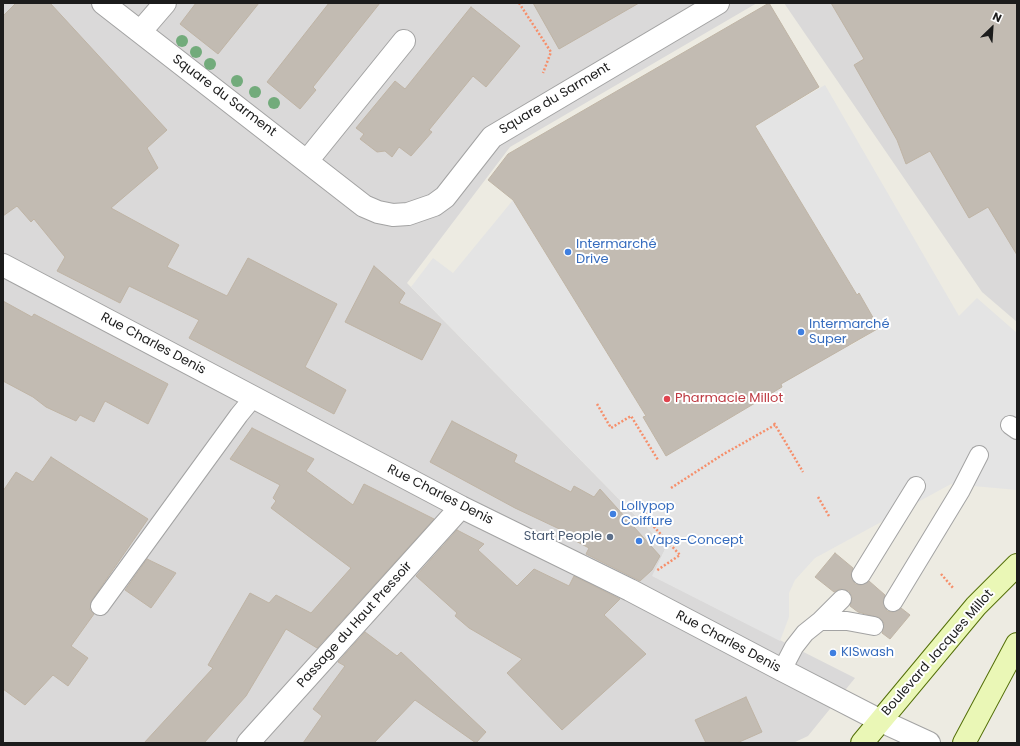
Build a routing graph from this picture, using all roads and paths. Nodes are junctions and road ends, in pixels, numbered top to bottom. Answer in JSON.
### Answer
{"nodes":[{"id":1,"x":104,"y":3,"type":"edge"},
{"id":2,"x":165,"y":3,"type":"edge"},
{"id":3,"x":519,"y":3,"type":"edge"},
{"id":4,"x":718,"y":3,"type":"edge"},
{"id":5,"x":140,"y":32,"type":"junction"},
{"id":6,"x":404,"y":41,"type":"dead end"},
{"id":7,"x":541,"y":77,"type":"dead end"},
{"id":8,"x":307,"y":160,"type":"junction"},
{"id":9,"x":3,"y":265,"type":"edge"},
{"id":10,"x":253,"y":398,"type":"junction"},
{"id":11,"x":596,"y":404,"type":"dead end"},
{"id":12,"x":979,"y":455,"type":"dead end"},
{"id":13,"x":658,"y":460,"type":"dead end"},
{"id":14,"x":803,"y":472,"type":"dead end"},
{"id":15,"x":916,"y":486,"type":"dead end"},
{"id":16,"x":671,"y":488,"type":"dead end"},
{"id":17,"x":818,"y":497,"type":"dead end"},
{"id":18,"x":461,"y":507,"type":"junction"},
{"id":19,"x":646,"y":512,"type":"dead end"},
{"id":20,"x":829,"y":516,"type":"dead end"},
{"id":21,"x":1017,"y":565,"type":"edge"},
{"id":22,"x":936,"y":568,"type":"dead end"},
{"id":23,"x":651,"y":575,"type":"dead end"},
{"id":24,"x":861,"y":575,"type":"dead end"},
{"id":25,"x":954,"y":589,"type":"dead end"},
{"id":26,"x":842,"y":599,"type":"dead end"},
{"id":27,"x":893,"y":602,"type":"dead end"},
{"id":28,"x":100,"y":606,"type":"dead end"},
{"id":29,"x":820,"y":621,"type":"junction"},
{"id":30,"x":874,"y":626,"type":"dead end"},
{"id":31,"x":1017,"y":644,"type":"edge"},
{"id":32,"x":782,"y":670,"type":"junction"},
{"id":33,"x":879,"y":720,"type":"junction"},
{"id":34,"x":248,"y":743,"type":"edge"},
{"id":35,"x":862,"y":743,"type":"edge"},
{"id":36,"x":929,"y":743,"type":"edge"},
{"id":37,"x":964,"y":743,"type":"edge"}],
"edges":[{"from":1,"to":5,"type":"street","name":"Square du Sarment"},
{"from":2,"to":5,"type":"street"},
{"from":3,"to":7,"type":"path"},
{"from":4,"to":8,"type":"street","name":"Square du Sarment"},
{"from":5,"to":8,"type":"street","name":"Square du Sarment"},
{"from":6,"to":8,"type":"street"},
{"from":9,"to":10,"type":"street","name":"Rue Charles Denis"},
{"from":10,"to":18,"type":"street","name":"Rue Charles Denis"},
{"from":10,"to":28,"type":"lane"},
{"from":11,"to":13,"type":"path"},
{"from":12,"to":27,"type":"lane"},
{"from":14,"to":16,"type":"path"},
{"from":15,"to":24,"type":"lane"},
{"from":17,"to":20,"type":"path"},
{"from":18,"to":32,"type":"street","name":"Rue Charles Denis"},
{"from":18,"to":34,"type":"street","name":"Passage du Haut Pressoir"},
{"from":19,"to":23,"type":"path"},
{"from":21,"to":33,"type":"street","name":"Boulevard Jacques Millot"},
{"from":22,"to":25,"type":"path"},
{"from":26,"to":29,"type":"lane"},
{"from":29,"to":30,"type":"lane"},
{"from":29,"to":32,"type":"lane"},
{"from":31,"to":37,"type":"street"},
{"from":32,"to":33,"type":"street","name":"Rue Charles Denis"},
{"from":33,"to":35,"type":"street","name":"Boulevard Jacques Millot"},
{"from":33,"to":36,"type":"street","name":"Rue Charles Denis"}]}
